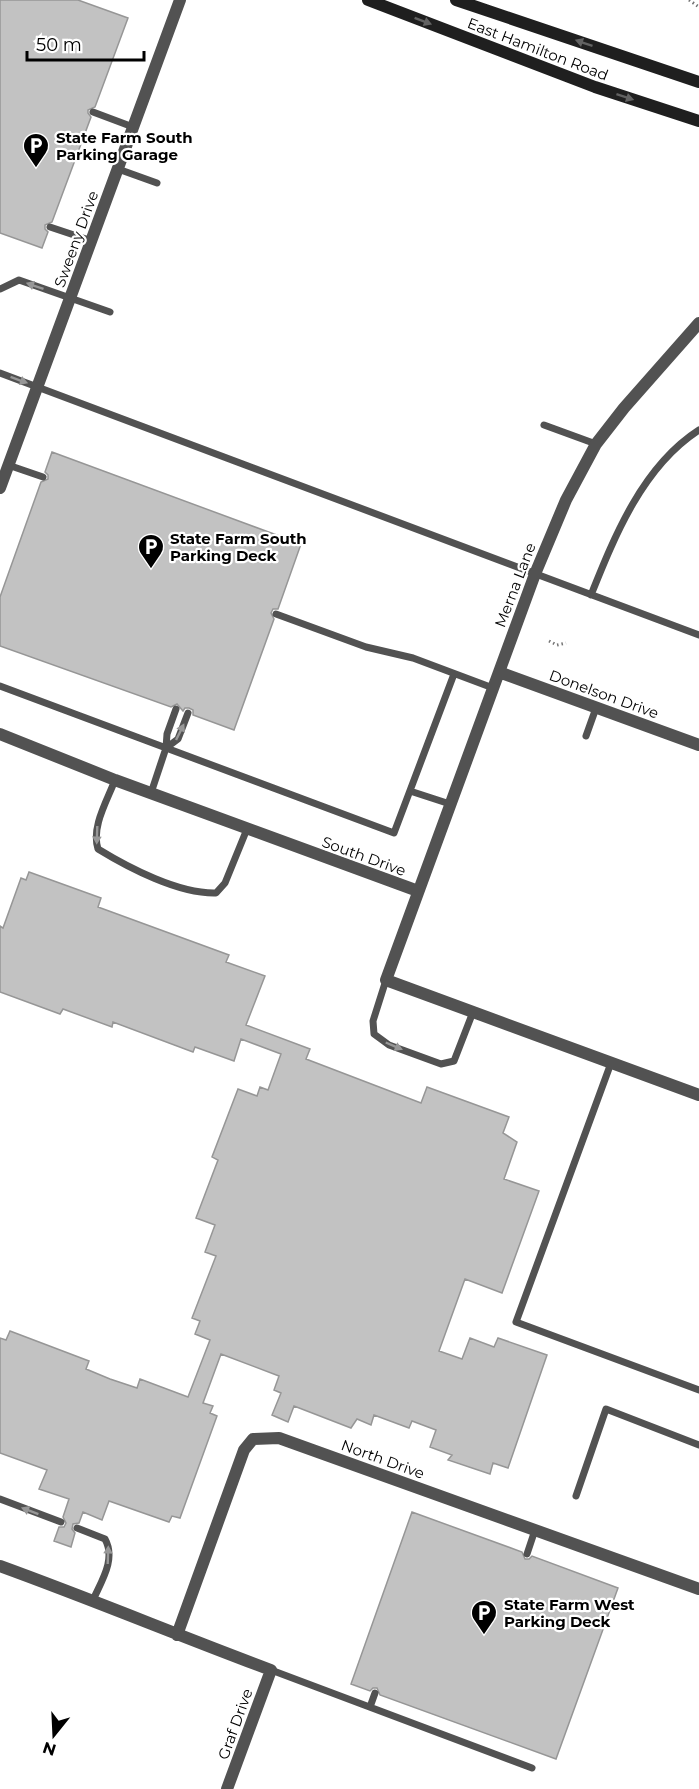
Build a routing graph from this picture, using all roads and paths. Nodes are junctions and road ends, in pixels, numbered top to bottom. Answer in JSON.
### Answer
{"nodes":[{"id":1,"x":180,"y":0,"type":"edge"},
{"id":2,"x":368,"y":0,"type":"edge"},
{"id":3,"x":456,"y":0,"type":"edge"},
{"id":4,"x":689,"y":0,"type":"edge"},
{"id":5,"x":699,"y":7,"type":"edge"},
{"id":6,"x":699,"y":82,"type":"edge"},
{"id":7,"x":93,"y":112,"type":"dead end"},
{"id":8,"x":699,"y":121,"type":"edge"},
{"id":9,"x":133,"y":127,"type":"junction"},
{"id":10,"x":118,"y":168,"type":"junction"},
{"id":11,"x":157,"y":183,"type":"dead end"},
{"id":12,"x":50,"y":226,"type":"dead end"},
{"id":13,"x":92,"y":241,"type":"junction"},
{"id":14,"x":0,"y":289,"type":"edge"},
{"id":15,"x":70,"y":298,"type":"junction"},
{"id":16,"x":110,"y":312,"type":"dead end"},
{"id":17,"x":697,"y":332,"type":"edge"},
{"id":18,"x":0,"y":373,"type":"edge"},
{"id":19,"x":37,"y":387,"type":"junction"},
{"id":20,"x":544,"y":425,"type":"dead end"},
{"id":21,"x":699,"y":430,"type":"edge"},
{"id":22,"x":596,"y":444,"type":"junction"},
{"id":23,"x":8,"y":465,"type":"junction"},
{"id":24,"x":43,"y":477,"type":"dead end"},
{"id":25,"x":0,"y":488,"type":"edge"},
{"id":26,"x":535,"y":574,"type":"junction"},
{"id":27,"x":591,"y":595,"type":"junction"},
{"id":28,"x":276,"y":614,"type":"dead end"},
{"id":29,"x":699,"y":635,"type":"edge"},
{"id":30,"x":549,"y":641,"type":"dead end"},
{"id":31,"x":566,"y":643,"type":"dead end"},
{"id":32,"x":499,"y":672,"type":"junction"},
{"id":33,"x":454,"y":674,"type":"junction"},
{"id":34,"x":0,"y":686,"type":"edge"},
{"id":35,"x":493,"y":688,"type":"junction"},
{"id":36,"x":596,"y":708,"type":"junction"},
{"id":37,"x":176,"y":709,"type":"dead end"},
{"id":38,"x":188,"y":713,"type":"dead end"},
{"id":39,"x":0,"y":734,"type":"edge"},
{"id":40,"x":586,"y":736,"type":"dead end"},
{"id":41,"x":699,"y":745,"type":"edge"},
{"id":42,"x":166,"y":748,"type":"junction"},
{"id":43,"x":115,"y":780,"type":"junction"},
{"id":44,"x":410,"y":791,"type":"junction"},
{"id":45,"x":151,"y":793,"type":"junction"},
{"id":46,"x":450,"y":804,"type":"junction"},
{"id":47,"x":247,"y":830,"type":"junction"},
{"id":48,"x":418,"y":891,"type":"junction"},
{"id":49,"x":386,"y":980,"type":"junction"},
{"id":50,"x":473,"y":1012,"type":"junction"},
{"id":51,"x":611,"y":1063,"type":"junction"},
{"id":52,"x":699,"y":1095,"type":"edge"},
{"id":53,"x":699,"y":1390,"type":"edge"},
{"id":54,"x":699,"y":1445,"type":"edge"},
{"id":55,"x":576,"y":1496,"type":"dead end"},
{"id":56,"x":0,"y":1499,"type":"edge"},
{"id":57,"x":61,"y":1522,"type":"dead end"},
{"id":58,"x":77,"y":1528,"type":"dead end"},
{"id":59,"x":536,"y":1530,"type":"junction"},
{"id":60,"x":527,"y":1554,"type":"dead end"},
{"id":61,"x":0,"y":1566,"type":"edge"},
{"id":62,"x":699,"y":1589,"type":"edge"},
{"id":63,"x":93,"y":1600,"type":"junction"},
{"id":64,"x":177,"y":1635,"type":"junction"},
{"id":65,"x":271,"y":1670,"type":"junction"},
{"id":66,"x":375,"y":1693,"type":"dead end"},
{"id":67,"x":370,"y":1707,"type":"junction"},
{"id":68,"x":532,"y":1768,"type":"dead end"},
{"id":69,"x":227,"y":1789,"type":"edge"}],
"edges":[{"from":1,"to":9,"type":"street","name":"Sweeny Drive"},
{"from":2,"to":8,"type":"main road","name":"East Hamilton Road","one_way":true},
{"from":6,"to":3,"type":"main road","name":"East Hamilton Road","one_way":true},
{"from":4,"to":5,"type":"path"},
{"from":7,"to":9,"type":"lane"},
{"from":9,"to":10,"type":"street","name":"Sweeny Drive"},
{"from":10,"to":11,"type":"lane"},
{"from":10,"to":13,"type":"street","name":"Sweeny Drive"},
{"from":12,"to":13,"type":"lane"},
{"from":13,"to":15,"type":"street","name":"Sweeny Drive"},
{"from":15,"to":14,"type":"lane","one_way":true},
{"from":15,"to":16,"type":"lane"},
{"from":15,"to":19,"type":"street","name":"Sweeny Drive"},
{"from":17,"to":22,"type":"street","name":"Merna Lane"},
{"from":18,"to":19,"type":"lane","one_way":true},
{"from":19,"to":23,"type":"street","name":"Sweeny Drive"},
{"from":19,"to":26,"type":"lane"},
{"from":20,"to":22,"type":"lane"},
{"from":21,"to":27,"type":"lane"},
{"from":22,"to":26,"type":"street","name":"Merna Lane"},
{"from":23,"to":24,"type":"lane"},
{"from":23,"to":25,"type":"street","name":"Sweeny Drive"},
{"from":26,"to":27,"type":"lane"},
{"from":26,"to":32,"type":"street","name":"Merna Lane"},
{"from":27,"to":29,"type":"lane"},
{"from":28,"to":33,"type":"lane"},
{"from":30,"to":31,"type":"path"},
{"from":32,"to":35,"type":"street","name":"Merna Lane"},
{"from":32,"to":36,"type":"street","name":"Donelson Drive"},
{"from":33,"to":35,"type":"lane"},
{"from":33,"to":44,"type":"lane"},
{"from":34,"to":42,"type":"lane"},
{"from":35,"to":46,"type":"street","name":"Merna Lane"},
{"from":36,"to":40,"type":"lane"},
{"from":36,"to":41,"type":"street","name":"Donelson Drive"},
{"from":37,"to":42,"type":"lane"},
{"from":42,"to":38,"type":"lane","one_way":true},
{"from":39,"to":43,"type":"street","name":"South Drive"},
{"from":42,"to":44,"type":"lane"},
{"from":42,"to":45,"type":"lane"},
{"from":43,"to":45,"type":"street","name":"South Drive"},
{"from":43,"to":47,"type":"lane","one_way":true},
{"from":44,"to":46,"type":"lane"},
{"from":45,"to":47,"type":"street","name":"South Drive"},
{"from":46,"to":48,"type":"street","name":"Merna Lane"},
{"from":47,"to":48,"type":"street","name":"South Drive"},
{"from":48,"to":49,"type":"street","name":"South Drive"},
{"from":49,"to":50,"type":"street"},
{"from":49,"to":50,"type":"lane","one_way":true},
{"from":50,"to":51,"type":"street"},
{"from":51,"to":52,"type":"street"},
{"from":51,"to":53,"type":"lane"},
{"from":54,"to":55,"type":"lane"},
{"from":57,"to":56,"type":"lane","one_way":true},
{"from":63,"to":58,"type":"lane","one_way":true},
{"from":59,"to":60,"type":"lane"},
{"from":59,"to":62,"type":"street","name":"North Drive"},
{"from":59,"to":64,"type":"street","name":"North Drive"},
{"from":61,"to":63,"type":"street"},
{"from":63,"to":64,"type":"street"},
{"from":64,"to":65,"type":"street"},
{"from":65,"to":67,"type":"lane"},
{"from":65,"to":69,"type":"street","name":"Graf Drive"},
{"from":66,"to":67,"type":"lane"},
{"from":67,"to":68,"type":"lane"}]}
